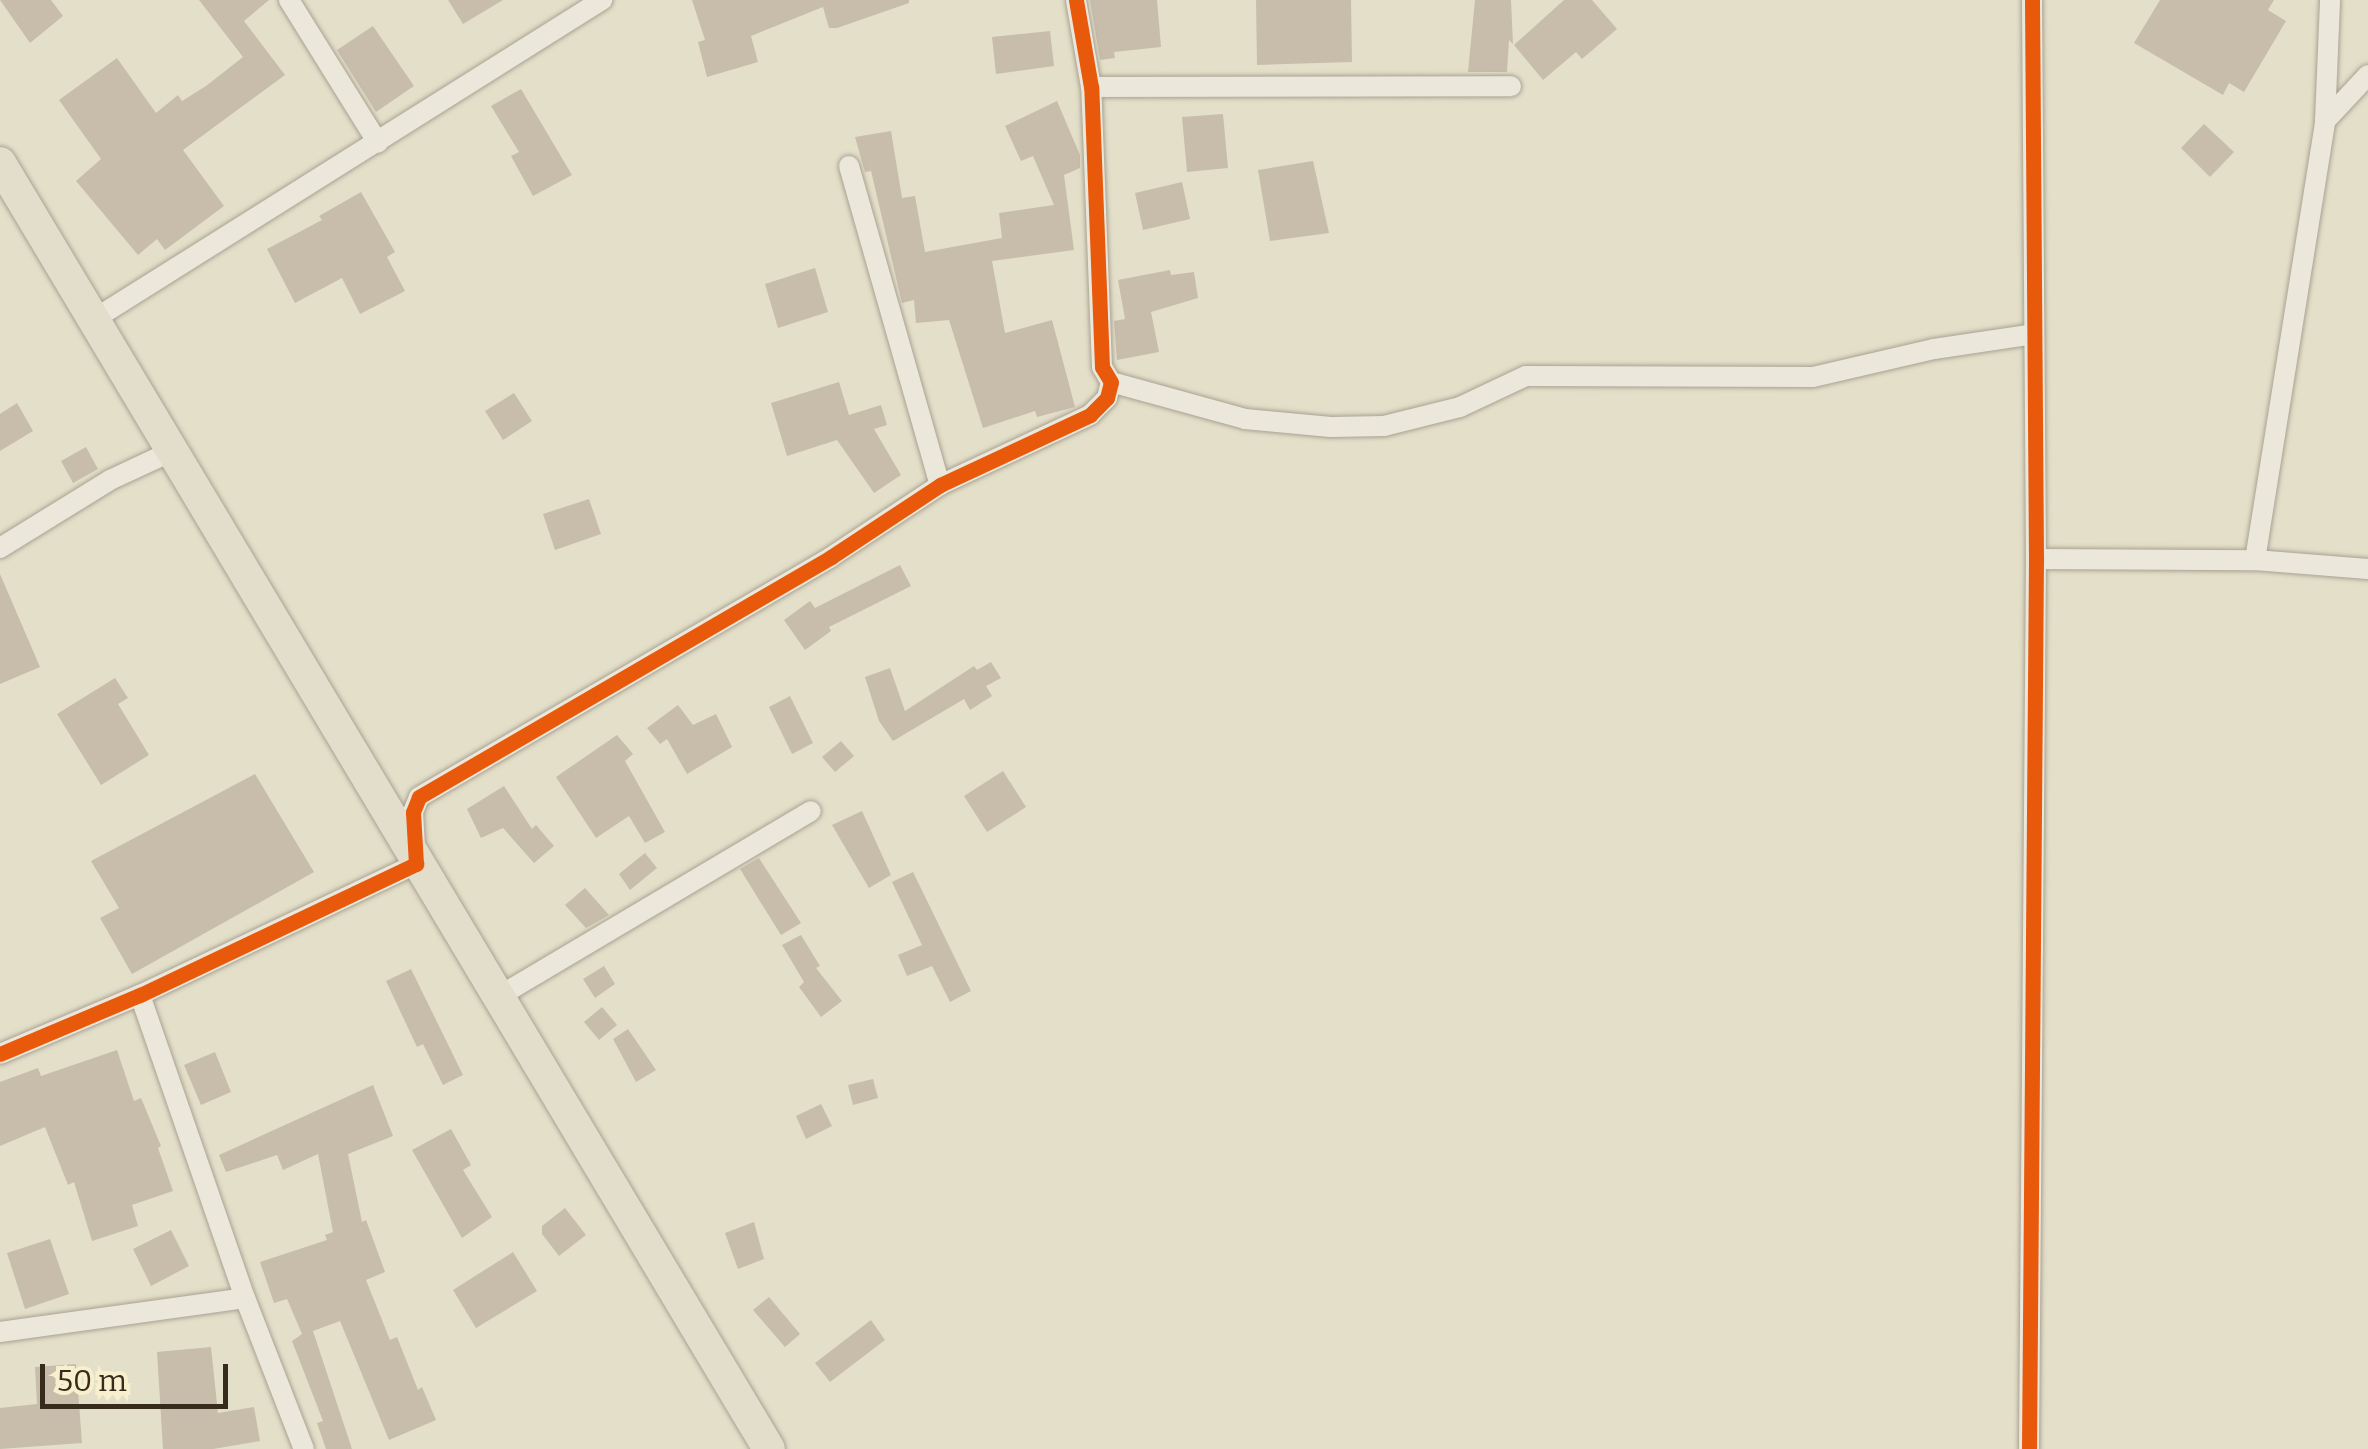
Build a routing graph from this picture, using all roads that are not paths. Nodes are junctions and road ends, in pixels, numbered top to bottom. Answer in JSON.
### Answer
{"nodes":[{"id":1,"x":289,"y":0,"type":"edge"},
{"id":2,"x":1076,"y":0,"type":"edge"},
{"id":3,"x":2032,"y":0,"type":"edge"},
{"id":4,"x":2330,"y":0,"type":"edge"},
{"id":5,"x":590,"y":3,"type":"edge"},
{"id":6,"x":2368,"y":75,"type":"edge"},
{"id":7,"x":1511,"y":86,"type":"dead end"},
{"id":8,"x":1091,"y":87,"type":"junction"},
{"id":9,"x":2325,"y":122,"type":"junction"},
{"id":10,"x":378,"y":143,"type":"junction"},
{"id":11,"x":0,"y":163,"type":"edge"},
{"id":12,"x":849,"y":166,"type":"dead end"},
{"id":13,"x":96,"y":318,"type":"junction"},
{"id":14,"x":2034,"y":334,"type":"junction"},
{"id":15,"x":1110,"y":382,"type":"junction"},
{"id":16,"x":170,"y":452,"type":"junction"},
{"id":17,"x":940,"y":485,"type":"junction"},
{"id":18,"x":0,"y":548,"type":"edge"},
{"id":19,"x":2036,"y":559,"type":"junction"},
{"id":20,"x":2254,"y":560,"type":"junction"},
{"id":21,"x":2368,"y":569,"type":"edge"},
{"id":22,"x":811,"y":811,"type":"dead end"},
{"id":23,"x":416,"y":864,"type":"junction"},
{"id":24,"x":140,"y":995,"type":"junction"},
{"id":25,"x":496,"y":998,"type":"junction"},
{"id":26,"x":0,"y":1054,"type":"edge"},
{"id":27,"x":245,"y":1298,"type":"junction"},
{"id":28,"x":0,"y":1332,"type":"edge"},
{"id":29,"x":304,"y":1449,"type":"edge"},
{"id":30,"x":769,"y":1449,"type":"edge"},
{"id":31,"x":2029,"y":1449,"type":"edge"}],
"edges":[{"from":1,"to":10,"type":"street"},
{"from":2,"to":8,"type":"street"},
{"from":3,"to":14,"type":"street"},
{"from":4,"to":9,"type":"street"},
{"from":5,"to":10,"type":"street"},
{"from":6,"to":9,"type":"street"},
{"from":7,"to":8,"type":"street"},
{"from":8,"to":15,"type":"street"},
{"from":9,"to":20,"type":"street"},
{"from":10,"to":13,"type":"street"},
{"from":11,"to":13,"type":"main road"},
{"from":12,"to":17,"type":"street"},
{"from":13,"to":16,"type":"main road"},
{"from":14,"to":15,"type":"street"},
{"from":14,"to":19,"type":"street"},
{"from":15,"to":17,"type":"street"},
{"from":16,"to":18,"type":"street"},
{"from":16,"to":23,"type":"main road"},
{"from":17,"to":23,"type":"street"},
{"from":19,"to":20,"type":"street"},
{"from":19,"to":31,"type":"street"},
{"from":20,"to":21,"type":"street"},
{"from":22,"to":25,"type":"street"},
{"from":23,"to":24,"type":"street"},
{"from":23,"to":25,"type":"main road"},
{"from":24,"to":26,"type":"street"},
{"from":24,"to":27,"type":"street"},
{"from":25,"to":30,"type":"main road"},
{"from":27,"to":28,"type":"street"},
{"from":27,"to":29,"type":"street"}]}
